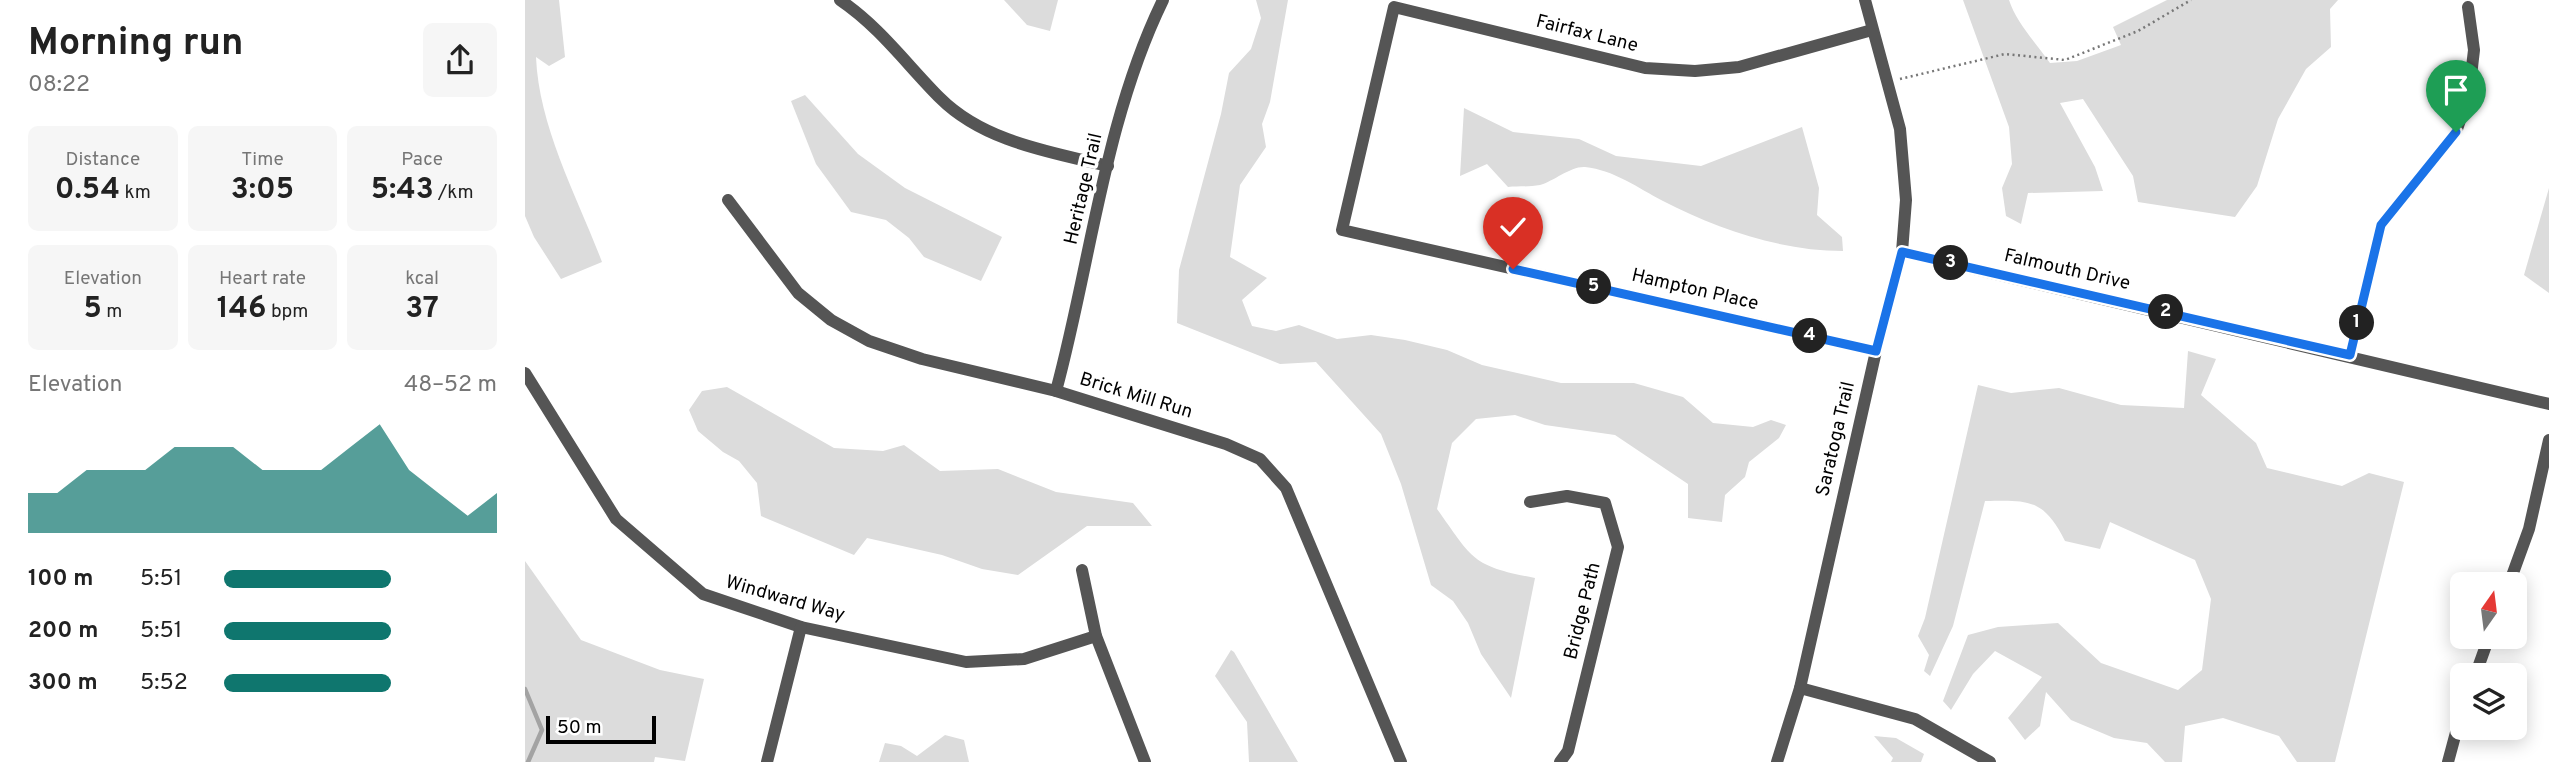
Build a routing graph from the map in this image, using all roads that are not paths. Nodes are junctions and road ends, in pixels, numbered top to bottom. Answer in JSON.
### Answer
{"nodes":[{"id":1,"x":840,"y":0,"type":"edge"},
{"id":2,"x":1163,"y":0,"type":"edge"},
{"id":3,"x":1865,"y":0,"type":"edge"},
{"id":4,"x":2469,"y":7,"type":"dead end"},
{"id":5,"x":1872,"y":30,"type":"junction"},
{"id":6,"x":1108,"y":166,"type":"junction"},
{"id":7,"x":728,"y":201,"type":"dead end"},
{"id":8,"x":1342,"y":230,"type":"joint"},
{"id":9,"x":1902,"y":252,"type":"junction"},
{"id":10,"x":1876,"y":351,"type":"junction"},
{"id":11,"x":2350,"y":355,"type":"junction"},
{"id":12,"x":525,"y":373,"type":"edge"},
{"id":13,"x":1056,"y":391,"type":"junction"},
{"id":14,"x":2549,"y":404,"type":"edge"},
{"id":15,"x":2549,"y":440,"type":"edge"},
{"id":16,"x":1529,"y":502,"type":"dead end"},
{"id":17,"x":1082,"y":570,"type":"dead end"},
{"id":18,"x":2513,"y":572,"type":"edge"},
{"id":19,"x":801,"y":627,"type":"junction"},
{"id":20,"x":1096,"y":636,"type":"junction"},
{"id":21,"x":1800,"y":688,"type":"junction"},
{"id":22,"x":2454,"y":740,"type":"edge"},
{"id":23,"x":767,"y":762,"type":"edge"},
{"id":24,"x":1145,"y":762,"type":"edge"},
{"id":25,"x":1401,"y":762,"type":"edge"},
{"id":26,"x":1560,"y":762,"type":"edge"},
{"id":27,"x":1777,"y":762,"type":"edge"},
{"id":28,"x":1990,"y":762,"type":"edge"},
{"id":29,"x":2448,"y":762,"type":"edge"}],
"edges":[{"from":1,"to":6,"type":"street"},
{"from":2,"to":6,"type":"street","name":"Heritage Trail"},
{"from":3,"to":5,"type":"street","name":"Saratoga Trail"},
{"from":4,"to":11,"type":"street"},
{"from":5,"to":8,"type":"street","name":"Fairfax Lane"},
{"from":5,"to":9,"type":"street","name":"Saratoga Trail"},
{"from":6,"to":13,"type":"street","name":"Heritage Trail"},
{"from":7,"to":13,"type":"street","name":"Brick Mill Run"},
{"from":8,"to":10,"type":"street","name":"Hampton Place"},
{"from":9,"to":10,"type":"street","name":"Saratoga Trail"},
{"from":9,"to":11,"type":"street","name":"Falmouth Drive"},
{"from":10,"to":21,"type":"street","name":"Saratoga Trail"},
{"from":11,"to":14,"type":"street","name":"Falmouth Drive"},
{"from":12,"to":19,"type":"street","name":"Windward Way"},
{"from":13,"to":25,"type":"street","name":"Brick Mill Run"},
{"from":15,"to":18,"type":"street"},
{"from":16,"to":26,"type":"street","name":"Bridge Path"},
{"from":17,"to":20,"type":"street"},
{"from":19,"to":20,"type":"street","name":"Windward Way"},
{"from":19,"to":23,"type":"street"},
{"from":20,"to":24,"type":"street"},
{"from":21,"to":27,"type":"street","name":"Saratoga Trail"},
{"from":21,"to":28,"type":"street"},
{"from":22,"to":29,"type":"street"}]}
